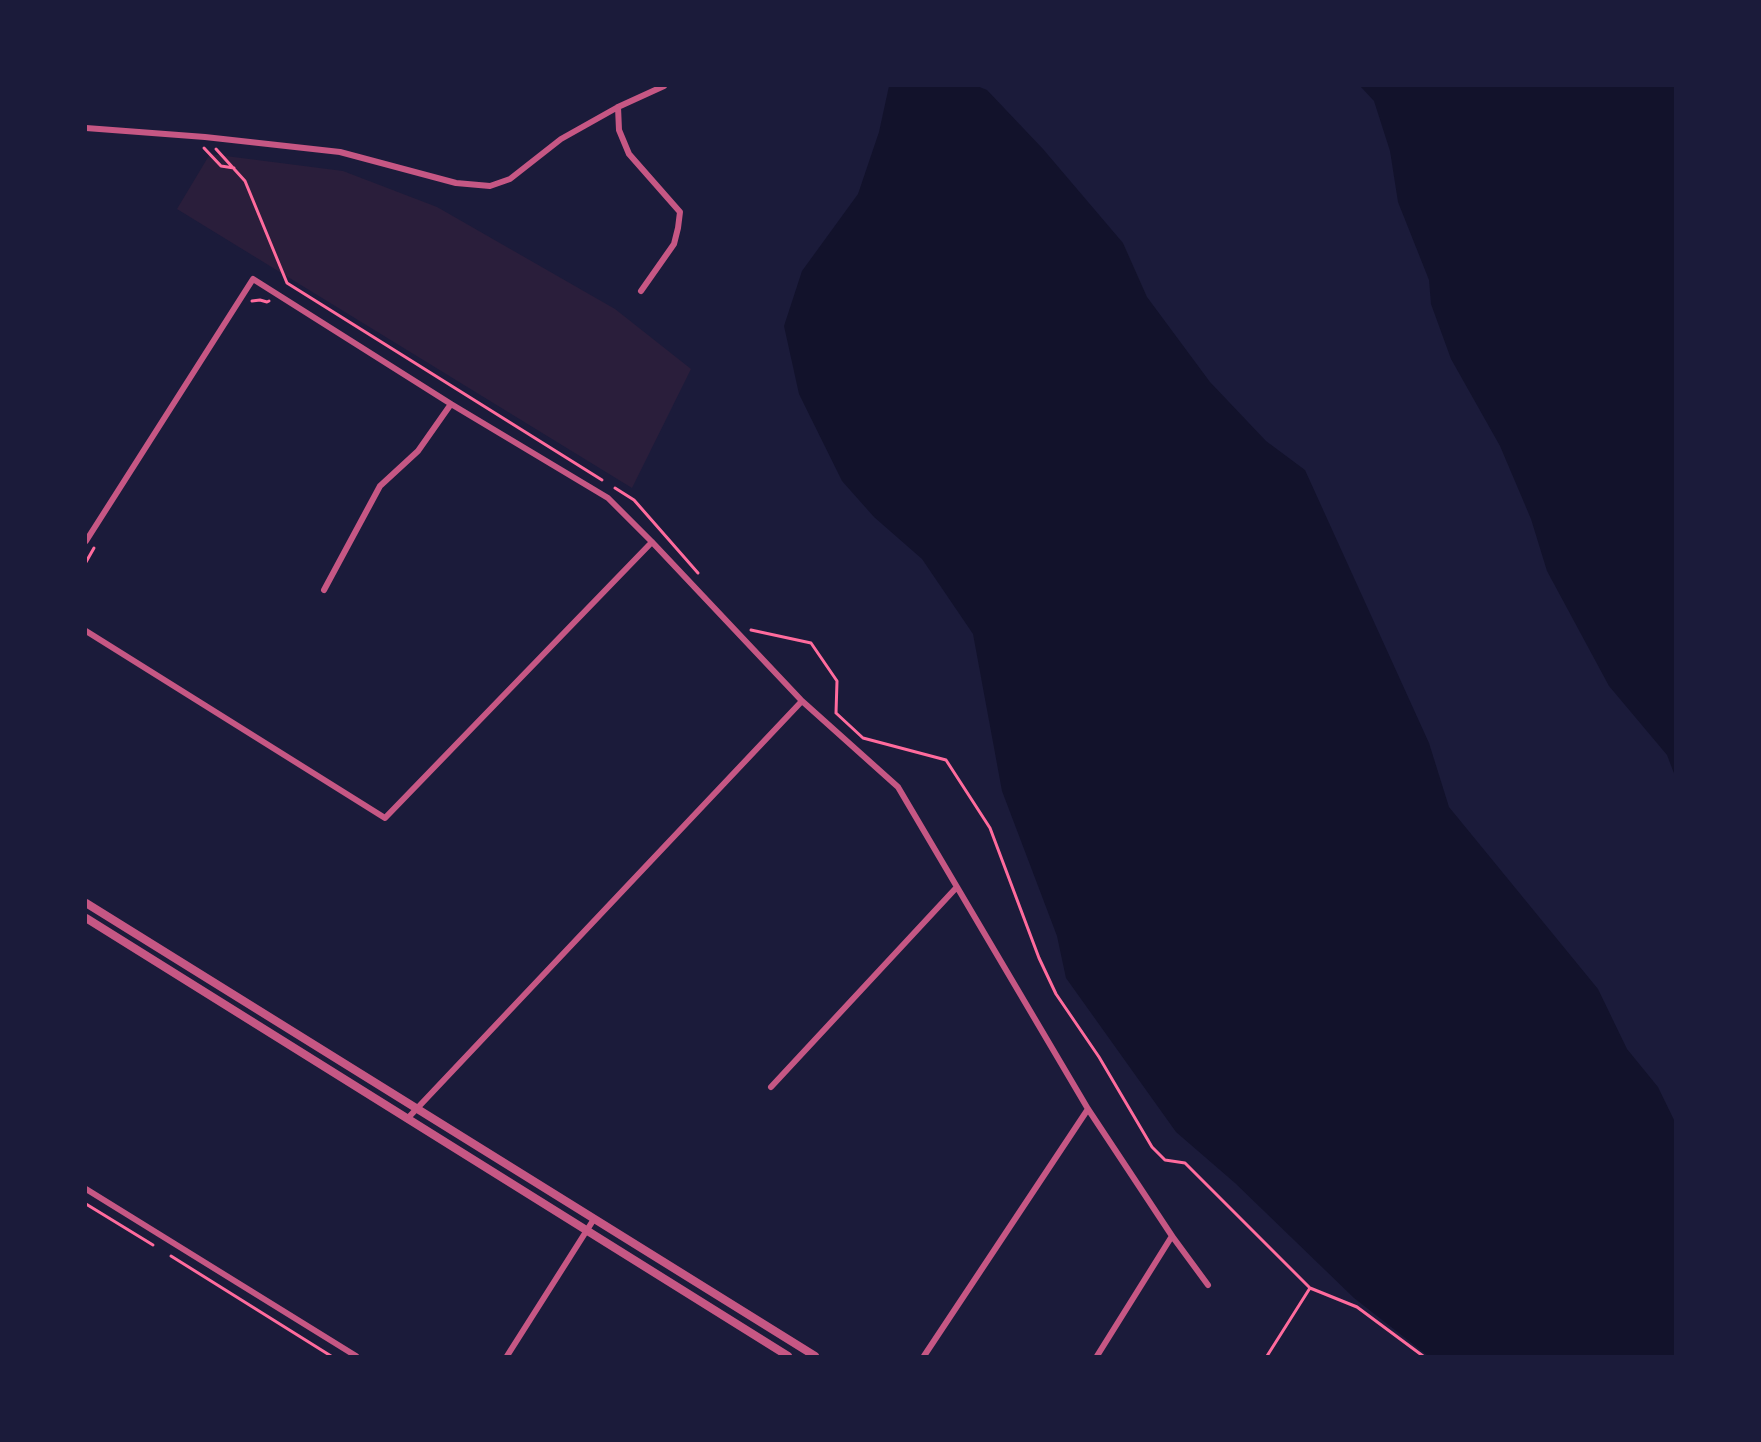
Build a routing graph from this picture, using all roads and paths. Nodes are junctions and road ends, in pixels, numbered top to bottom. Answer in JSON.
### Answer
{"nodes":[{"id":1,"x":664,"y":86,"type":"edge"},
{"id":2,"x":618,"y":107,"type":"junction"},
{"id":3,"x":86,"y":128,"type":"edge"},
{"id":4,"x":205,"y":137,"type":"junction"},
{"id":5,"x":198,"y":147,"type":"dead end"},
{"id":6,"x":234,"y":168,"type":"junction"},
{"id":7,"x":641,"y":291,"type":"dead end"},
{"id":8,"x":451,"y":404,"type":"junction"},
{"id":9,"x":605,"y":482,"type":"dead end"},
{"id":10,"x":615,"y":488,"type":"dead end"},
{"id":11,"x":86,"y":541,"type":"edge"},
{"id":12,"x":652,"y":542,"type":"junction"},
{"id":13,"x":702,"y":578,"type":"dead end"},
{"id":14,"x":324,"y":590,"type":"dead end"},
{"id":15,"x":748,"y":630,"type":"dead end"},
{"id":16,"x":86,"y":631,"type":"edge"},
{"id":17,"x":801,"y":701,"type":"junction"},
{"id":18,"x":956,"y":888,"type":"junction"},
{"id":19,"x":86,"y":903,"type":"edge"},
{"id":20,"x":86,"y":918,"type":"edge"},
{"id":21,"x":771,"y":1087,"type":"dead end"},
{"id":22,"x":415,"y":1108,"type":"junction"},
{"id":23,"x":1088,"y":1109,"type":"junction"},
{"id":24,"x":407,"y":1119,"type":"junction"},
{"id":25,"x":86,"y":1189,"type":"edge"},
{"id":26,"x":86,"y":1204,"type":"edge"},
{"id":27,"x":594,"y":1219,"type":"junction"},
{"id":28,"x":587,"y":1231,"type":"junction"},
{"id":29,"x":1172,"y":1236,"type":"junction"},
{"id":30,"x":1209,"y":1285,"type":"dead end"},
{"id":31,"x":1310,"y":1288,"type":"junction"},
{"id":32,"x":331,"y":1356,"type":"edge"},
{"id":33,"x":356,"y":1356,"type":"edge"},
{"id":34,"x":507,"y":1356,"type":"edge"},
{"id":35,"x":788,"y":1356,"type":"edge"},
{"id":36,"x":815,"y":1356,"type":"edge"},
{"id":37,"x":924,"y":1356,"type":"edge"},
{"id":38,"x":1096,"y":1356,"type":"edge"},
{"id":39,"x":1267,"y":1356,"type":"edge"},
{"id":40,"x":1423,"y":1356,"type":"edge"}],
"edges":[{"from":1,"to":2,"type":"street"},
{"from":2,"to":4,"type":"street"},
{"from":2,"to":7,"type":"street"},
{"from":3,"to":4,"type":"street"},
{"from":4,"to":6,"type":"path"},
{"from":5,"to":6,"type":"path"},
{"from":6,"to":9,"type":"path"},
{"from":8,"to":11,"type":"street"},
{"from":8,"to":12,"type":"street"},
{"from":8,"to":14,"type":"street"},
{"from":10,"to":13,"type":"path"},
{"from":12,"to":16,"type":"street"},
{"from":12,"to":17,"type":"street"},
{"from":15,"to":31,"type":"path"},
{"from":17,"to":18,"type":"street"},
{"from":17,"to":22,"type":"street"},
{"from":18,"to":21,"type":"street"},
{"from":18,"to":23,"type":"street"},
{"from":19,"to":22,"type":"street"},
{"from":20,"to":24,"type":"street"},
{"from":22,"to":24,"type":"street"},
{"from":22,"to":27,"type":"street"},
{"from":23,"to":29,"type":"street"},
{"from":23,"to":37,"type":"street"},
{"from":24,"to":28,"type":"street"},
{"from":25,"to":33,"type":"street"},
{"from":26,"to":32,"type":"path"},
{"from":27,"to":28,"type":"street"},
{"from":27,"to":36,"type":"street"},
{"from":28,"to":34,"type":"street"},
{"from":28,"to":35,"type":"street"},
{"from":29,"to":30,"type":"street"},
{"from":29,"to":38,"type":"street"},
{"from":31,"to":39,"type":"path"},
{"from":31,"to":40,"type":"path"}]}
